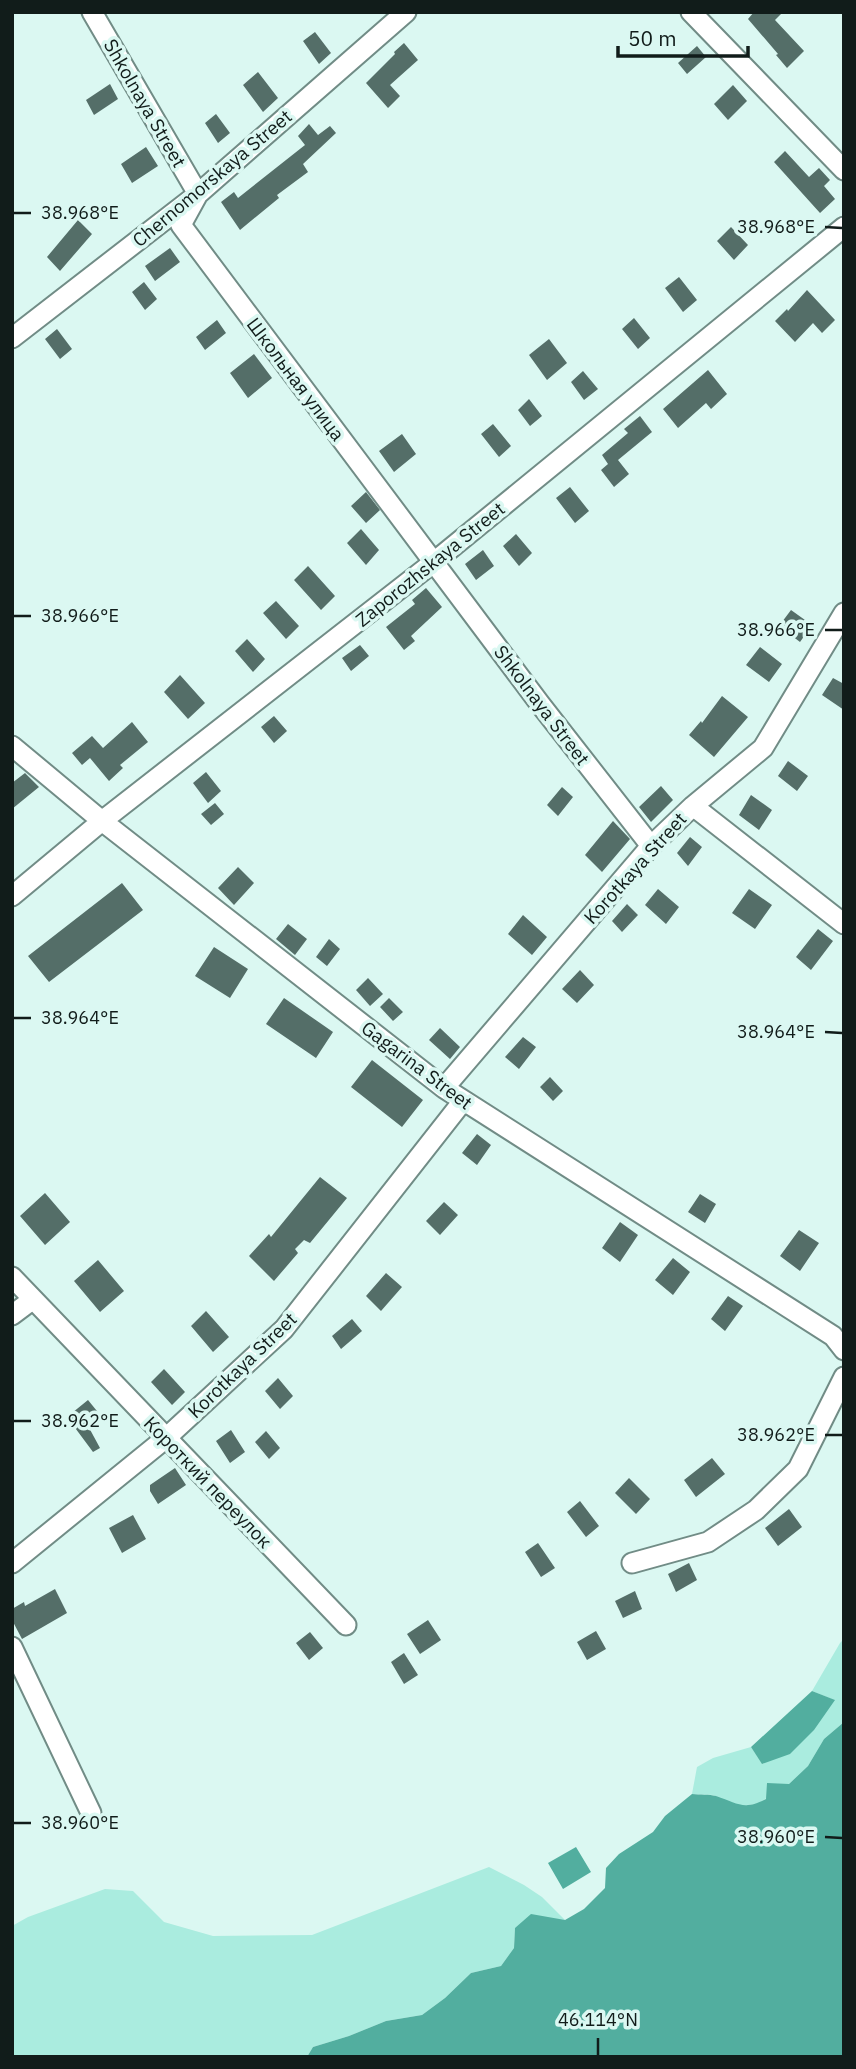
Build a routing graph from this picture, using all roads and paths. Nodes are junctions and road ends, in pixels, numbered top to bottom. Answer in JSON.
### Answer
{"nodes":[{"id":1,"x":92,"y":12,"type":"edge"},
{"id":2,"x":406,"y":12,"type":"edge"},
{"id":3,"x":691,"y":12,"type":"edge"},
{"id":4,"x":844,"y":170,"type":"edge"},
{"id":5,"x":198,"y":194,"type":"junction"},
{"id":6,"x":844,"y":227,"type":"edge"},
{"id":7,"x":12,"y":338,"type":"edge"},
{"id":8,"x":434,"y":562,"type":"junction"},
{"id":9,"x":844,"y":613,"type":"edge"},
{"id":10,"x":12,"y":746,"type":"edge"},
{"id":11,"x":693,"y":806,"type":"junction"},
{"id":12,"x":102,"y":821,"type":"junction"},
{"id":13,"x":651,"y":846,"type":"junction"},
{"id":14,"x":12,"y":896,"type":"edge"},
{"id":15,"x":844,"y":924,"type":"edge"},
{"id":16,"x":444,"y":1088,"type":"junction"},
{"id":17,"x":463,"y":1101,"type":"junction"},
{"id":18,"x":12,"y":1277,"type":"edge"},
{"id":19,"x":32,"y":1300,"type":"junction"},
{"id":20,"x":12,"y":1315,"type":"edge"},
{"id":21,"x":844,"y":1350,"type":"edge"},
{"id":22,"x":844,"y":1377,"type":"edge"},
{"id":23,"x":166,"y":1437,"type":"junction"},
{"id":24,"x":12,"y":1563,"type":"edge"},
{"id":25,"x":632,"y":1563,"type":"dead end"},
{"id":26,"x":346,"y":1625,"type":"dead end"},
{"id":27,"x":12,"y":1647,"type":"edge"},
{"id":28,"x":91,"y":1813,"type":"dead end"}],
"edges":[{"from":1,"to":5,"type":"street","name":"Shkolnaya Street"},
{"from":2,"to":5,"type":"street","name":"Chernomorskaya Street"},
{"from":3,"to":4,"type":"street"},
{"from":5,"to":7,"type":"street","name":"Chernomorskaya Street"},
{"from":5,"to":8,"type":"street","name":"Школьная улица"},
{"from":6,"to":8,"type":"street","name":"Zaporozhskaya Street"},
{"from":8,"to":12,"type":"street","name":"Zaporozhskaya Street"},
{"from":8,"to":13,"type":"street","name":"Shkolnaya Street"},
{"from":9,"to":11,"type":"street","name":"Korotkaya Street"},
{"from":10,"to":12,"type":"street","name":"Gagarina Street"},
{"from":11,"to":13,"type":"street","name":"Korotkaya Street"},
{"from":11,"to":15,"type":"street"},
{"from":12,"to":14,"type":"street","name":"Zaporozhskaya Street"},
{"from":12,"to":16,"type":"street","name":"Gagarina Street"},
{"from":13,"to":16,"type":"street","name":"Korotkaya Street"},
{"from":16,"to":17,"type":"street","name":"Gagarina Street"},
{"from":17,"to":21,"type":"street","name":"Gagarina Street"},
{"from":17,"to":23,"type":"street","name":"Korotkaya Street"},
{"from":18,"to":19,"type":"street","name":"Короткий переулок"},
{"from":19,"to":20,"type":"street"},
{"from":19,"to":23,"type":"street","name":"Короткий переулок"},
{"from":22,"to":25,"type":"street"},
{"from":23,"to":24,"type":"street","name":"Korotkaya Street"},
{"from":23,"to":26,"type":"street","name":"Короткий переулок"},
{"from":27,"to":28,"type":"street"}]}
